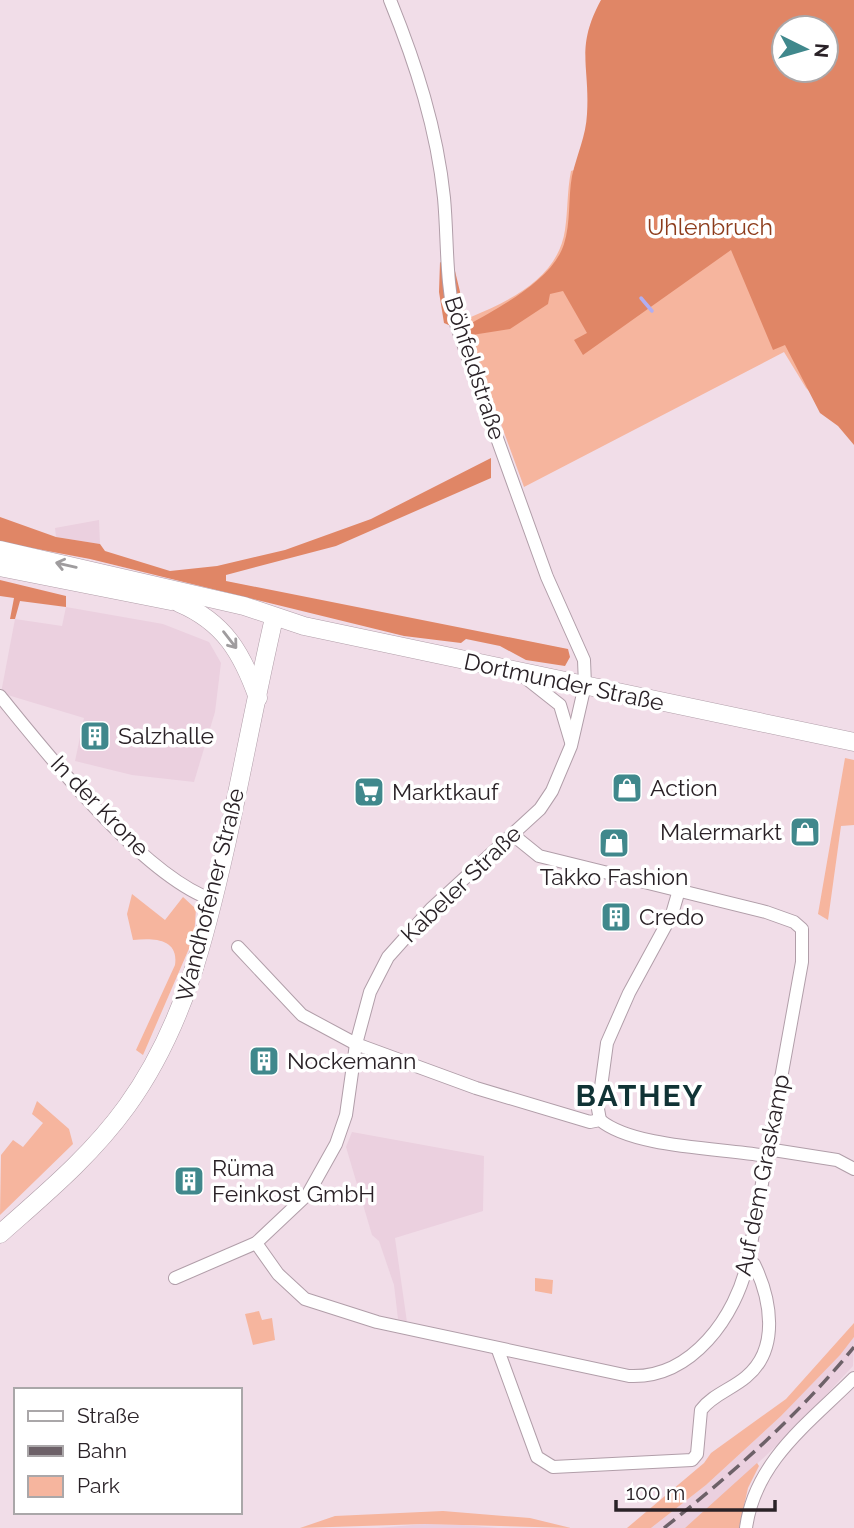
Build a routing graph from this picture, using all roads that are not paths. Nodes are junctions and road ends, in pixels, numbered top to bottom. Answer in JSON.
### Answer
{"nodes":[{"id":1,"x":390,"y":0,"type":"edge"},
{"id":2,"x":0,"y":550,"type":"edge"},
{"id":3,"x":0,"y":567,"type":"edge"},
{"id":4,"x":178,"y":603,"type":"junction"},
{"id":5,"x":274,"y":618,"type":"junction"},
{"id":6,"x":520,"y":673,"type":"junction"},
{"id":7,"x":585,"y":685,"type":"junction"},
{"id":8,"x":0,"y":696,"type":"edge"},
{"id":9,"x":258,"y":699,"type":"junction"},
{"id":10,"x":854,"y":742,"type":"edge"},
{"id":11,"x":571,"y":746,"type":"junction"},
{"id":12,"x":513,"y":835,"type":"junction"},
{"id":13,"x":679,"y":890,"type":"junction"},
{"id":14,"x":213,"y":900,"type":"junction"},
{"id":15,"x":237,"y":947,"type":"dead end"},
{"id":16,"x":356,"y":1044,"type":"junction"},
{"id":17,"x":600,"y":1120,"type":"junction"},
{"id":18,"x":767,"y":1153,"type":"junction"},
{"id":19,"x":854,"y":1169,"type":"edge"},
{"id":20,"x":0,"y":1234,"type":"edge"},
{"id":21,"x":257,"y":1243,"type":"junction"},
{"id":22,"x":748,"y":1261,"type":"junction"},
{"id":23,"x":175,"y":1278,"type":"dead end"},
{"id":24,"x":498,"y":1350,"type":"junction"},
{"id":25,"x":854,"y":1378,"type":"edge"},
{"id":26,"x":746,"y":1528,"type":"edge"}],
"edges":[{"from":1,"to":7,"type":"street","name":"Böhfeldstraße"},
{"from":5,"to":2,"type":"main road","name":"Dortmunder Straße","one_way":true},
{"from":3,"to":4,"type":"main road","name":"Dortmunder Straße"},
{"from":4,"to":5,"type":"main road","name":"Dortmunder Straße"},
{"from":4,"to":9,"type":"main road","one_way":true},
{"from":5,"to":6,"type":"main road","name":"Dortmunder Straße"},
{"from":5,"to":9,"type":"main road","name":"Wandhofener Straße"},
{"from":6,"to":7,"type":"main road","name":"Dortmunder Straße"},
{"from":6,"to":11,"type":"street"},
{"from":7,"to":10,"type":"main road","name":"Dortmunder Straße"},
{"from":7,"to":11,"type":"street","name":"Kabeler Straße"},
{"from":8,"to":14,"type":"street","name":"In der Krone"},
{"from":9,"to":14,"type":"main road","name":"Wandhofener Straße"},
{"from":11,"to":12,"type":"street","name":"Kabeler Straße"},
{"from":12,"to":13,"type":"street","name":"Auf dem Graskamp"},
{"from":12,"to":16,"type":"street","name":"Kabeler Straße"},
{"from":13,"to":17,"type":"street"},
{"from":13,"to":18,"type":"street","name":"Auf dem Graskamp"},
{"from":14,"to":20,"type":"main road","name":"Wandhofener Straße"},
{"from":15,"to":16,"type":"street"},
{"from":16,"to":17,"type":"street"},
{"from":16,"to":21,"type":"street","name":"Kabeler Straße"},
{"from":17,"to":18,"type":"street"},
{"from":18,"to":19,"type":"street"},
{"from":18,"to":22,"type":"street","name":"Auf dem Graskamp"},
{"from":21,"to":23,"type":"street","name":"Kabeler Straße"},
{"from":21,"to":24,"type":"street","name":"Auf dem Graskamp"},
{"from":22,"to":24,"type":"street","name":"Auf dem Graskamp"},
{"from":22,"to":24,"type":"street"},
{"from":25,"to":26,"type":"street"}]}
